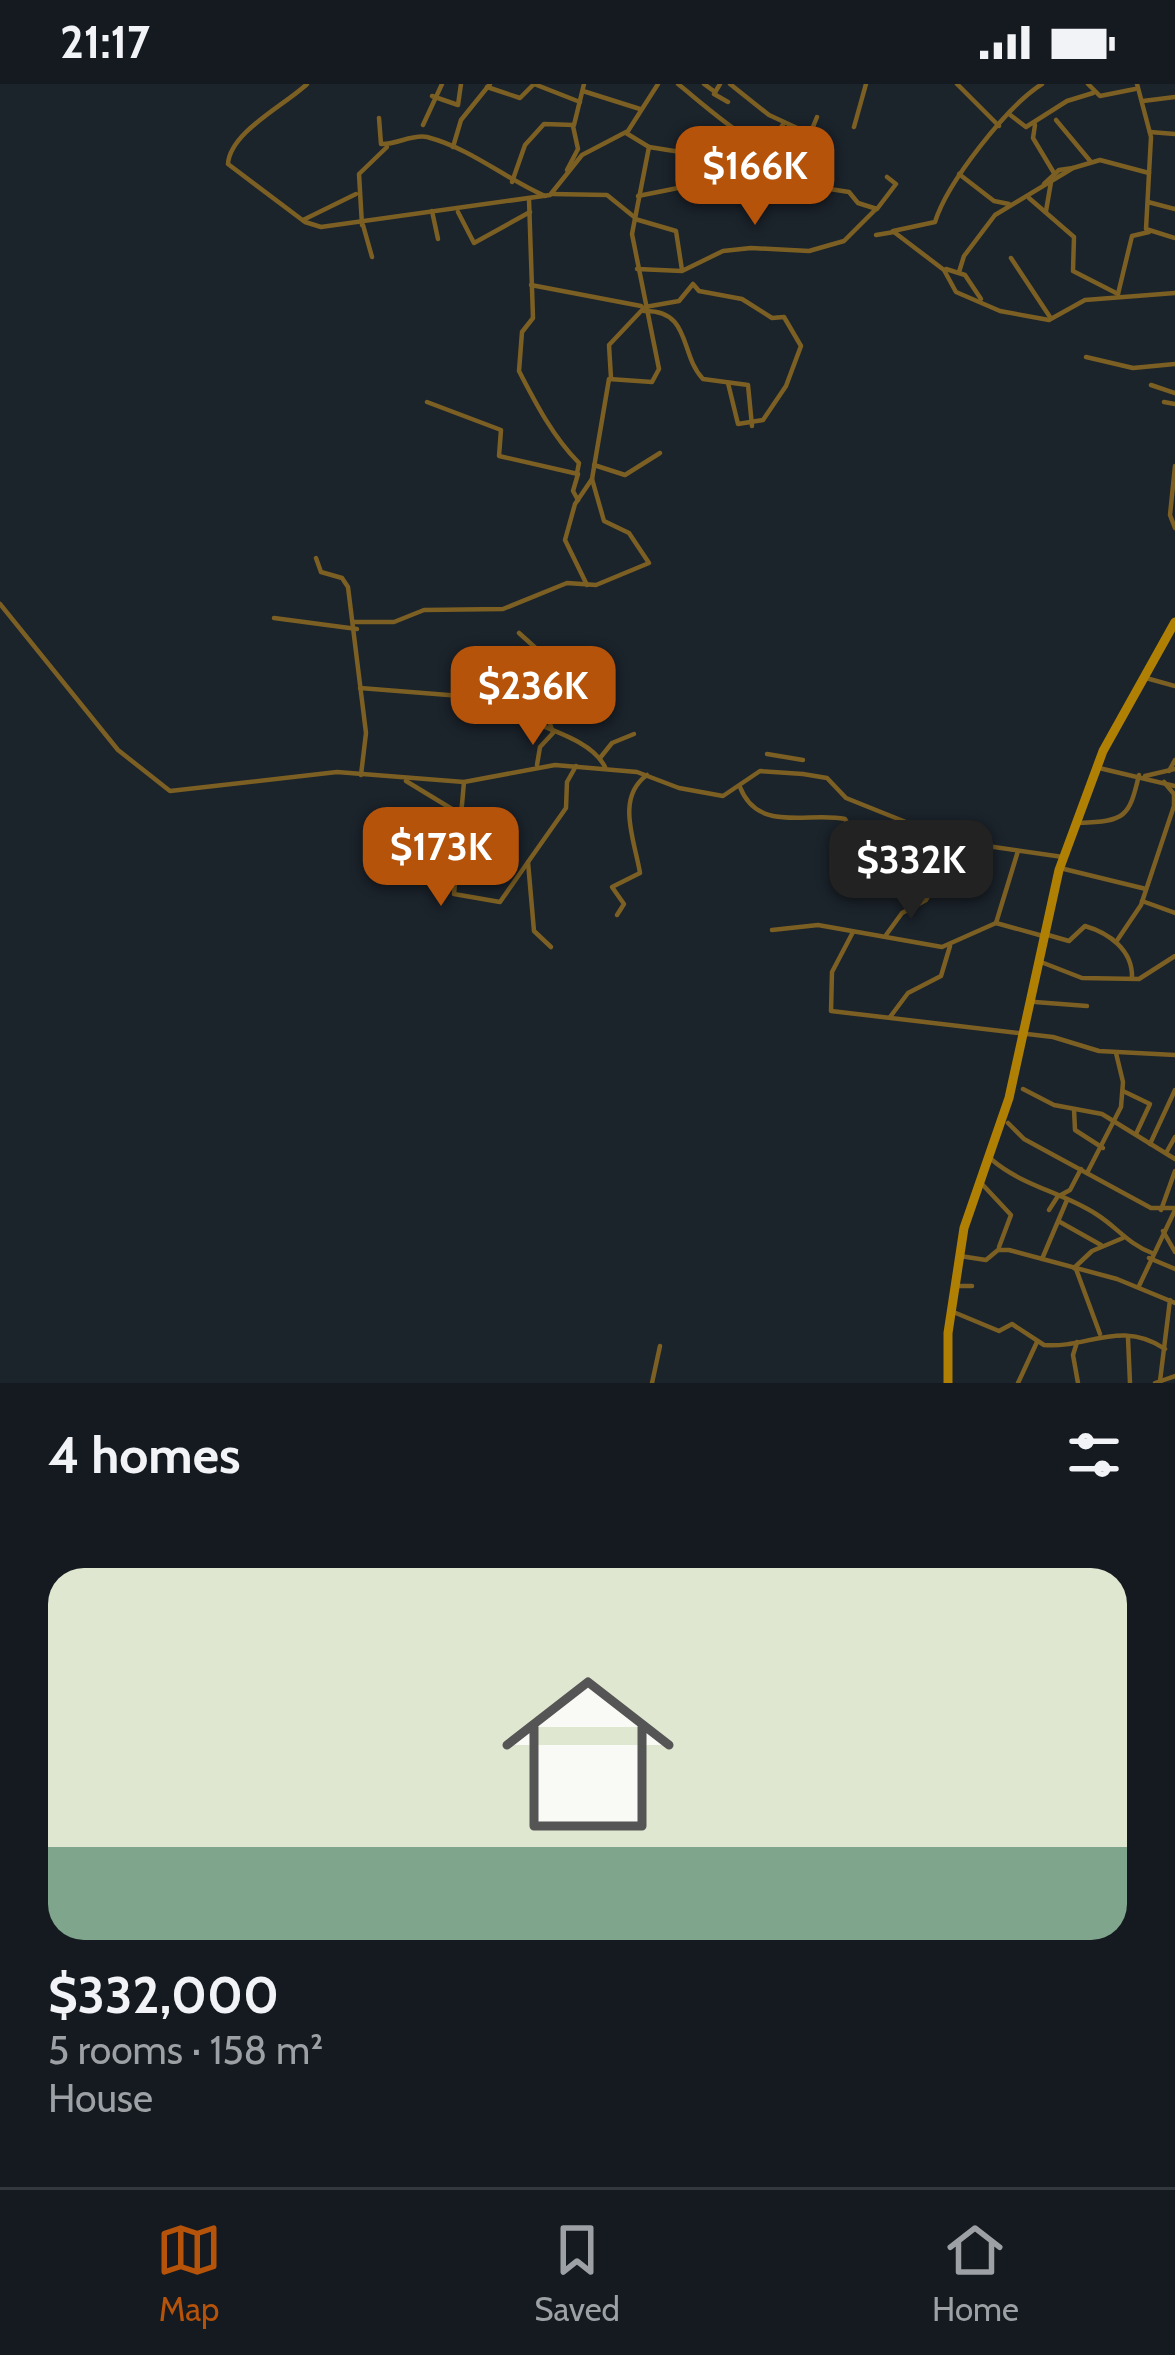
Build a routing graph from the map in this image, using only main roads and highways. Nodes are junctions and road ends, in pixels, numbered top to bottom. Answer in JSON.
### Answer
{"nodes":[{"id":1,"x":1175,"y":622,"type":"edge"},
{"id":2,"x":1171,"y":638,"type":"edge"},
{"id":3,"x":949,"y":1383,"type":"edge"}],
"edges":[{"from":1,"to":2,"type":"main road"},
{"from":2,"to":3,"type":"main road"}]}
